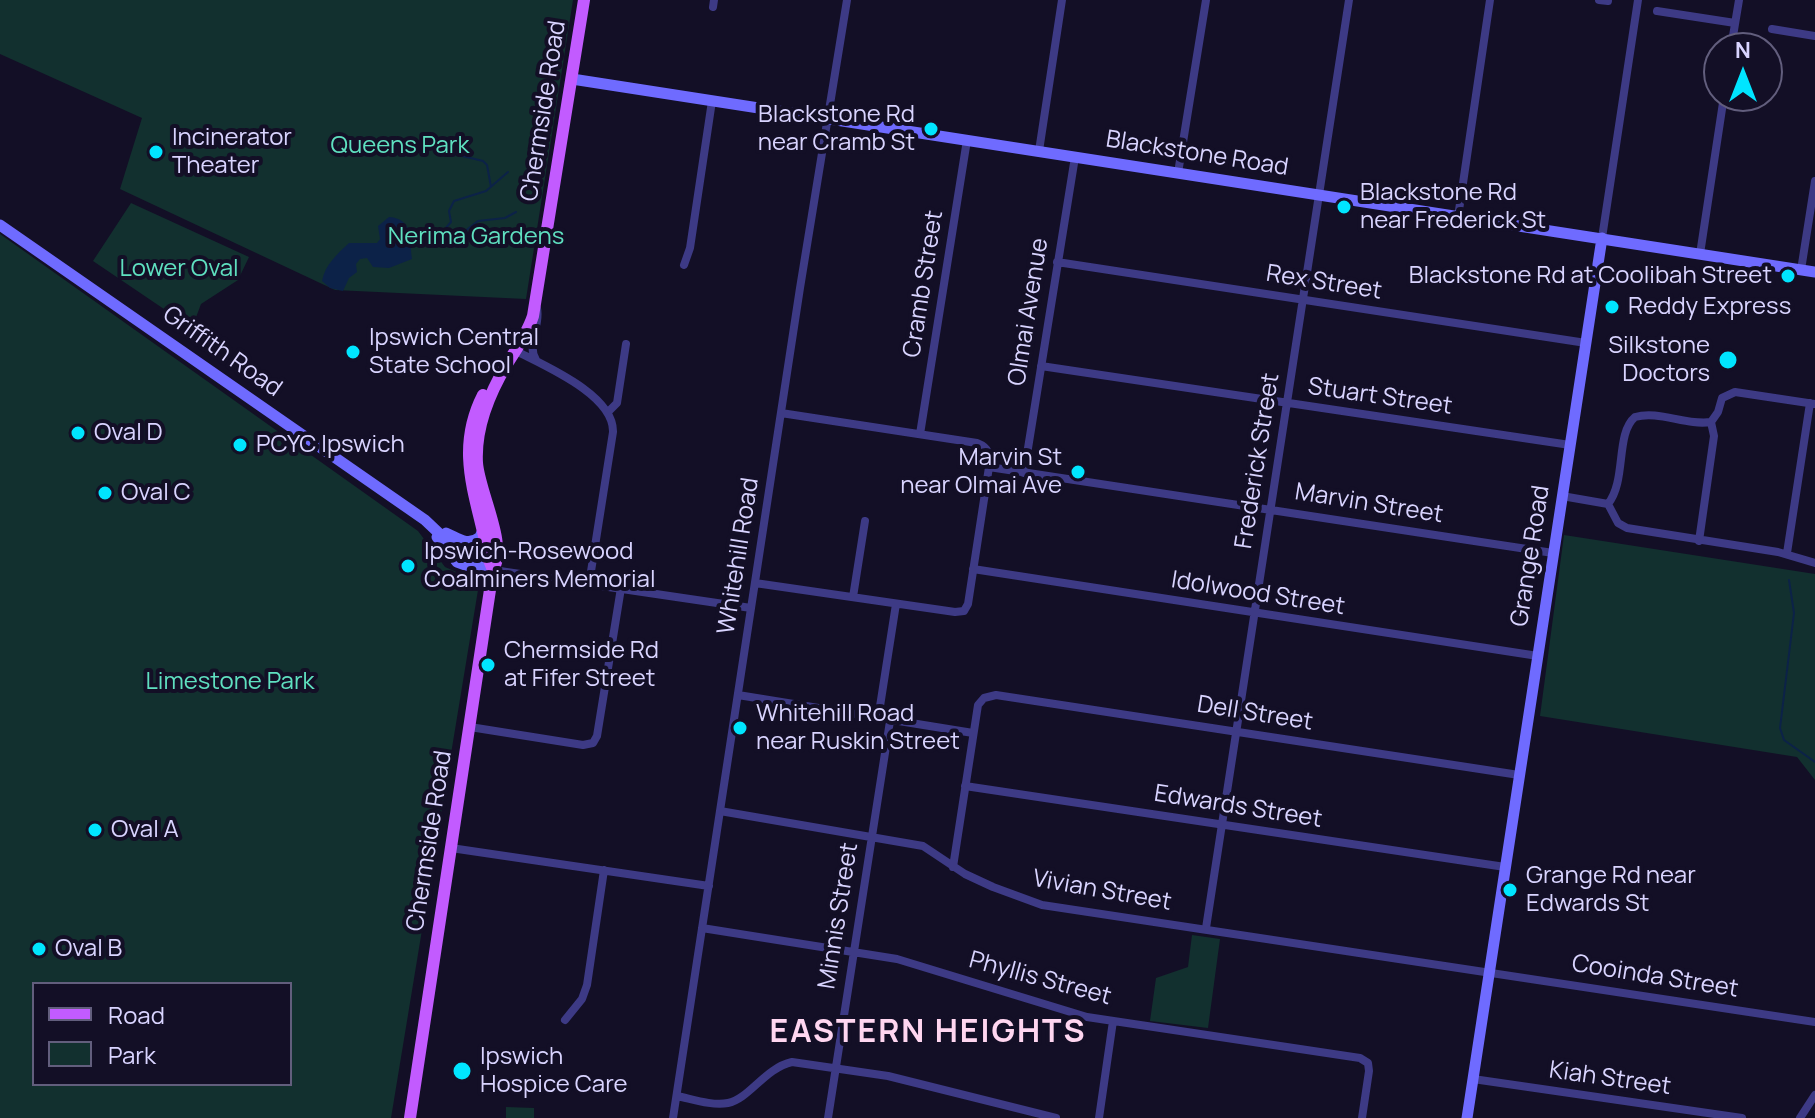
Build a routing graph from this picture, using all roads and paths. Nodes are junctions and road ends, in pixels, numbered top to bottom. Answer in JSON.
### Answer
{"nodes":[{"id":1,"x":584,"y":0,"type":"edge"},
{"id":2,"x":847,"y":0,"type":"edge"},
{"id":3,"x":1062,"y":0,"type":"edge"},
{"id":4,"x":1206,"y":0,"type":"edge"},
{"id":5,"x":1349,"y":0,"type":"edge"},
{"id":6,"x":1490,"y":0,"type":"edge"},
{"id":7,"x":1638,"y":0,"type":"edge"},
{"id":8,"x":1739,"y":0,"type":"edge"},
{"id":9,"x":1657,"y":11,"type":"dead end"},
{"id":10,"x":1735,"y":23,"type":"junction"},
{"id":11,"x":1772,"y":29,"type":"dead end"},
{"id":12,"x":1734,"y":32,"type":"edge"},
{"id":13,"x":1815,"y":36,"type":"edge"},
{"id":14,"x":572,"y":79,"type":"junction"},
{"id":15,"x":712,"y":101,"type":"junction"},
{"id":16,"x":1722,"y":112,"type":"edge"},
{"id":17,"x":828,"y":119,"type":"junction"},
{"id":18,"x":967,"y":140,"type":"junction"},
{"id":19,"x":1039,"y":151,"type":"junction"},
{"id":20,"x":1075,"y":157,"type":"junction"},
{"id":21,"x":1178,"y":173,"type":"junction"},
{"id":22,"x":1815,"y":181,"type":"edge"},
{"id":23,"x":1319,"y":195,"type":"junction"},
{"id":24,"x":1458,"y":217,"type":"junction"},
{"id":25,"x":0,"y":225,"type":"edge"},
{"id":26,"x":1602,"y":238,"type":"junction"},
{"id":27,"x":1700,"y":254,"type":"junction"},
{"id":28,"x":1057,"y":262,"type":"junction"},
{"id":29,"x":684,"y":265,"type":"dead end"},
{"id":30,"x":1801,"y":270,"type":"junction"},
{"id":31,"x":1815,"y":272,"type":"edge"},
{"id":32,"x":1302,"y":299,"type":"junction"},
{"id":33,"x":536,"y":304,"type":"junction"},
{"id":34,"x":1586,"y":343,"type":"junction"},
{"id":35,"x":626,"y":344,"type":"dead end"},
{"id":36,"x":516,"y":351,"type":"junction"},
{"id":37,"x":539,"y":363,"type":"junction"},
{"id":38,"x":507,"y":364,"type":"junction"},
{"id":39,"x":1041,"y":366,"type":"junction"},
{"id":40,"x":1812,"y":403,"type":"edge"},
{"id":41,"x":1287,"y":404,"type":"junction"},
{"id":42,"x":608,"y":412,"type":"junction"},
{"id":43,"x":781,"y":413,"type":"junction"},
{"id":44,"x":1711,"y":422,"type":"junction"},
{"id":45,"x":920,"y":434,"type":"junction"},
{"id":46,"x":1570,"y":445,"type":"junction"},
{"id":47,"x":989,"y":467,"type":"junction"},
{"id":48,"x":1024,"y":473,"type":"junction"},
{"id":49,"x":1562,"y":496,"type":"junction"},
{"id":50,"x":1608,"y":504,"type":"junction"},
{"id":51,"x":1271,"y":510,"type":"junction"},
{"id":52,"x":419,"y":515,"type":"junction"},
{"id":53,"x":865,"y":521,"type":"dead end"},
{"id":54,"x":438,"y":529,"type":"junction"},
{"id":55,"x":483,"y":530,"type":"junction"},
{"id":56,"x":1699,"y":541,"type":"junction"},
{"id":57,"x":1553,"y":553,"type":"junction"},
{"id":58,"x":1787,"y":553,"type":"junction"},
{"id":59,"x":1815,"y":563,"type":"edge"},
{"id":60,"x":973,"y":569,"type":"junction"},
{"id":61,"x":493,"y":570,"type":"junction"},
{"id":62,"x":755,"y":583,"type":"junction"},
{"id":63,"x":589,"y":584,"type":"junction"},
{"id":64,"x":621,"y":588,"type":"junction"},
{"id":65,"x":853,"y":597,"type":"junction"},
{"id":66,"x":896,"y":604,"type":"junction"},
{"id":67,"x":751,"y":608,"type":"junction"},
{"id":68,"x":1255,"y":614,"type":"junction"},
{"id":69,"x":1538,"y":656,"type":"junction"},
{"id":70,"x":738,"y":695,"type":"junction"},
{"id":71,"x":878,"y":719,"type":"junction"},
{"id":72,"x":890,"y":721,"type":"junction"},
{"id":73,"x":470,"y":727,"type":"junction"},
{"id":74,"x":1237,"y":732,"type":"junction"},
{"id":75,"x":973,"y":733,"type":"junction"},
{"id":76,"x":1519,"y":775,"type":"junction"},
{"id":77,"x":965,"y":786,"type":"junction"},
{"id":78,"x":720,"y":811,"type":"junction"},
{"id":79,"x":1223,"y":825,"type":"junction"},
{"id":80,"x":872,"y":836,"type":"junction"},
{"id":81,"x":451,"y":848,"type":"junction"},
{"id":82,"x":953,"y":867,"type":"junction"},
{"id":83,"x":1505,"y":867,"type":"junction"},
{"id":84,"x":604,"y":870,"type":"junction"},
{"id":85,"x":709,"y":886,"type":"junction"},
{"id":86,"x":702,"y":928,"type":"junction"},
{"id":87,"x":1206,"y":928,"type":"junction"},
{"id":88,"x":854,"y":952,"type":"junction"},
{"id":89,"x":1489,"y":972,"type":"junction"},
{"id":90,"x":565,"y":1020,"type":"dead end"},
{"id":91,"x":1113,"y":1021,"type":"junction"},
{"id":92,"x":1815,"y":1022,"type":"edge"},
{"id":93,"x":836,"y":1069,"type":"junction"},
{"id":94,"x":1473,"y":1079,"type":"junction"},
{"id":95,"x":1815,"y":1095,"type":"edge"},
{"id":96,"x":677,"y":1096,"type":"junction"},
{"id":97,"x":410,"y":1118,"type":"edge"},
{"id":98,"x":673,"y":1118,"type":"edge"},
{"id":99,"x":828,"y":1118,"type":"edge"},
{"id":100,"x":1056,"y":1118,"type":"edge"},
{"id":101,"x":1099,"y":1118,"type":"edge"},
{"id":102,"x":1362,"y":1118,"type":"edge"},
{"id":103,"x":1467,"y":1118,"type":"edge"},
{"id":104,"x":1742,"y":1118,"type":"edge"},
{"id":105,"x":1800,"y":1118,"type":"edge"}],
"edges":[{"from":1,"to":14,"type":"main road","name":"Chermside Road"},
{"from":2,"to":17,"type":"street","name":"Whitehill Road"},
{"from":3,"to":19,"type":"street"},
{"from":4,"to":21,"type":"street"},
{"from":5,"to":23,"type":"street","name":"Frederick Street"},
{"from":6,"to":24,"type":"street"},
{"from":7,"to":26,"type":"street","name":"Grange Road"},
{"from":8,"to":10,"type":"street"},
{"from":9,"to":10,"type":"street"},
{"from":10,"to":12,"type":"street"},
{"from":11,"to":13,"type":"street"},
{"from":14,"to":15,"type":"main road","name":"Blackstone Road"},
{"from":14,"to":33,"type":"main road","name":"Chermside Road"},
{"from":15,"to":17,"type":"main road","name":"Blackstone Road"},
{"from":15,"to":29,"type":"street"},
{"from":16,"to":27,"type":"street"},
{"from":17,"to":18,"type":"main road","name":"Blackstone Road"},
{"from":17,"to":43,"type":"street","name":"Whitehill Road"},
{"from":18,"to":19,"type":"main road","name":"Blackstone Road"},
{"from":18,"to":45,"type":"street","name":"Cramb Street"},
{"from":19,"to":20,"type":"main road","name":"Blackstone Road"},
{"from":20,"to":21,"type":"main road","name":"Blackstone Road"},
{"from":20,"to":28,"type":"street","name":"Olmai Avenue"},
{"from":21,"to":23,"type":"main road","name":"Blackstone Road"},
{"from":22,"to":30,"type":"street"},
{"from":23,"to":24,"type":"main road","name":"Blackstone Road"},
{"from":23,"to":32,"type":"street","name":"Frederick Street"},
{"from":24,"to":26,"type":"main road","name":"Blackstone Road"},
{"from":25,"to":52,"type":"main road","name":"Griffith Road"},
{"from":26,"to":27,"type":"main road","name":"Blackstone Road"},
{"from":26,"to":34,"type":"main road","name":"Grange Road"},
{"from":27,"to":30,"type":"main road","name":"Blackstone Road"},
{"from":28,"to":32,"type":"street","name":"Rex Street"},
{"from":28,"to":39,"type":"street","name":"Olmai Avenue"},
{"from":30,"to":31,"type":"main road","name":"Blackstone Road"},
{"from":32,"to":34,"type":"street","name":"Rex Street"},
{"from":32,"to":41,"type":"street","name":"Frederick Street"},
{"from":33,"to":36,"type":"main road","name":"Chermside Road"},
{"from":33,"to":37,"type":"street"},
{"from":34,"to":46,"type":"main road","name":"Grange Road"},
{"from":35,"to":42,"type":"street"},
{"from":36,"to":37,"type":"street"},
{"from":36,"to":38,"type":"main road","name":"Chermside Road"},
{"from":37,"to":42,"type":"street"},
{"from":38,"to":55,"type":"main road","name":"Chermside Road"},
{"from":38,"to":61,"type":"main road","name":"Chermside Road"},
{"from":39,"to":41,"type":"street","name":"Stuart Street"},
{"from":39,"to":48,"type":"street","name":"Olmai Avenue"},
{"from":40,"to":44,"type":"street"},
{"from":40,"to":58,"type":"street"},
{"from":41,"to":46,"type":"street","name":"Stuart Street"},
{"from":41,"to":51,"type":"street","name":"Frederick Street"},
{"from":42,"to":63,"type":"street"},
{"from":43,"to":45,"type":"street"},
{"from":43,"to":62,"type":"street","name":"Whitehill Road"},
{"from":44,"to":50,"type":"street"},
{"from":44,"to":56,"type":"street"},
{"from":45,"to":47,"type":"street"},
{"from":46,"to":49,"type":"main road","name":"Grange Road"},
{"from":47,"to":48,"type":"street","name":"Marvin Street"},
{"from":47,"to":60,"type":"street"},
{"from":48,"to":51,"type":"street","name":"Marvin Street"},
{"from":49,"to":50,"type":"street"},
{"from":49,"to":57,"type":"main road","name":"Grange Road"},
{"from":50,"to":56,"type":"street"},
{"from":51,"to":57,"type":"street","name":"Marvin Street"},
{"from":51,"to":68,"type":"street","name":"Frederick Street"},
{"from":52,"to":54,"type":"main road","name":"Griffith Road"},
{"from":52,"to":61,"type":"main road","name":"Griffith Road"},
{"from":53,"to":65,"type":"street"},
{"from":54,"to":55,"type":"main road"},
{"from":54,"to":61,"type":"main road","name":"Griffith Road"},
{"from":55,"to":61,"type":"main road","name":"Chermside Road"},
{"from":56,"to":58,"type":"street"},
{"from":57,"to":69,"type":"main road","name":"Grange Road"},
{"from":58,"to":59,"type":"street"},
{"from":60,"to":66,"type":"street"},
{"from":60,"to":68,"type":"street","name":"Idolwood Street"},
{"from":61,"to":63,"type":"street","name":"Griffith Road"},
{"from":61,"to":73,"type":"main road","name":"Chermside Road"},
{"from":62,"to":65,"type":"street"},
{"from":62,"to":67,"type":"street","name":"Whitehill Road"},
{"from":63,"to":64,"type":"street","name":"Griffith Road"},
{"from":64,"to":67,"type":"street","name":"Griffith Road"},
{"from":64,"to":73,"type":"street"},
{"from":65,"to":66,"type":"street"},
{"from":66,"to":71,"type":"street"},
{"from":67,"to":70,"type":"street","name":"Whitehill Road"},
{"from":68,"to":69,"type":"street","name":"Idolwood Street"},
{"from":68,"to":74,"type":"street","name":"Frederick Street"},
{"from":69,"to":76,"type":"main road","name":"Grange Road"},
{"from":70,"to":71,"type":"street"},
{"from":70,"to":78,"type":"street","name":"Whitehill Road"},
{"from":71,"to":72,"type":"street"},
{"from":72,"to":75,"type":"street"},
{"from":72,"to":80,"type":"street","name":"Minnis Street"},
{"from":73,"to":81,"type":"main road","name":"Chermside Road"},
{"from":74,"to":75,"type":"street","name":"Dell Street"},
{"from":74,"to":76,"type":"street","name":"Dell Street"},
{"from":74,"to":79,"type":"street","name":"Frederick Street"},
{"from":75,"to":77,"type":"street"},
{"from":76,"to":83,"type":"main road","name":"Grange Road"},
{"from":77,"to":79,"type":"street","name":"Edwards Street"},
{"from":77,"to":82,"type":"street"},
{"from":78,"to":80,"type":"street","name":"Vivian Street"},
{"from":78,"to":85,"type":"street","name":"Whitehill Road"},
{"from":79,"to":83,"type":"street","name":"Edwards Street"},
{"from":79,"to":87,"type":"street","name":"Frederick Street"},
{"from":80,"to":82,"type":"street","name":"Vivian Street"},
{"from":80,"to":88,"type":"street","name":"Minnis Street"},
{"from":81,"to":84,"type":"street"},
{"from":81,"to":97,"type":"main road","name":"Chermside Road"},
{"from":82,"to":87,"type":"street","name":"Vivian Street"},
{"from":83,"to":89,"type":"main road","name":"Grange Road"},
{"from":84,"to":85,"type":"street"},
{"from":84,"to":90,"type":"street"},
{"from":85,"to":86,"type":"street","name":"Whitehill Road"},
{"from":86,"to":88,"type":"street","name":"Phyllis Street"},
{"from":86,"to":96,"type":"street","name":"Whitehill Road"},
{"from":87,"to":89,"type":"street","name":"Vivian Street"},
{"from":88,"to":91,"type":"street","name":"Phyllis Street"},
{"from":88,"to":93,"type":"street","name":"Minnis Street"},
{"from":89,"to":92,"type":"street","name":"Cooinda Street"},
{"from":89,"to":94,"type":"main road","name":"Grange Road"},
{"from":91,"to":101,"type":"street"},
{"from":91,"to":102,"type":"street","name":"Phyllis Street"},
{"from":93,"to":96,"type":"street"},
{"from":93,"to":99,"type":"street","name":"Minnis Street"},
{"from":93,"to":100,"type":"street"},
{"from":94,"to":103,"type":"main road","name":"Grange Road"},
{"from":94,"to":104,"type":"street","name":"Kiah Street"},
{"from":95,"to":105,"type":"street"},
{"from":96,"to":98,"type":"street","name":"Whitehill Road"}]}
